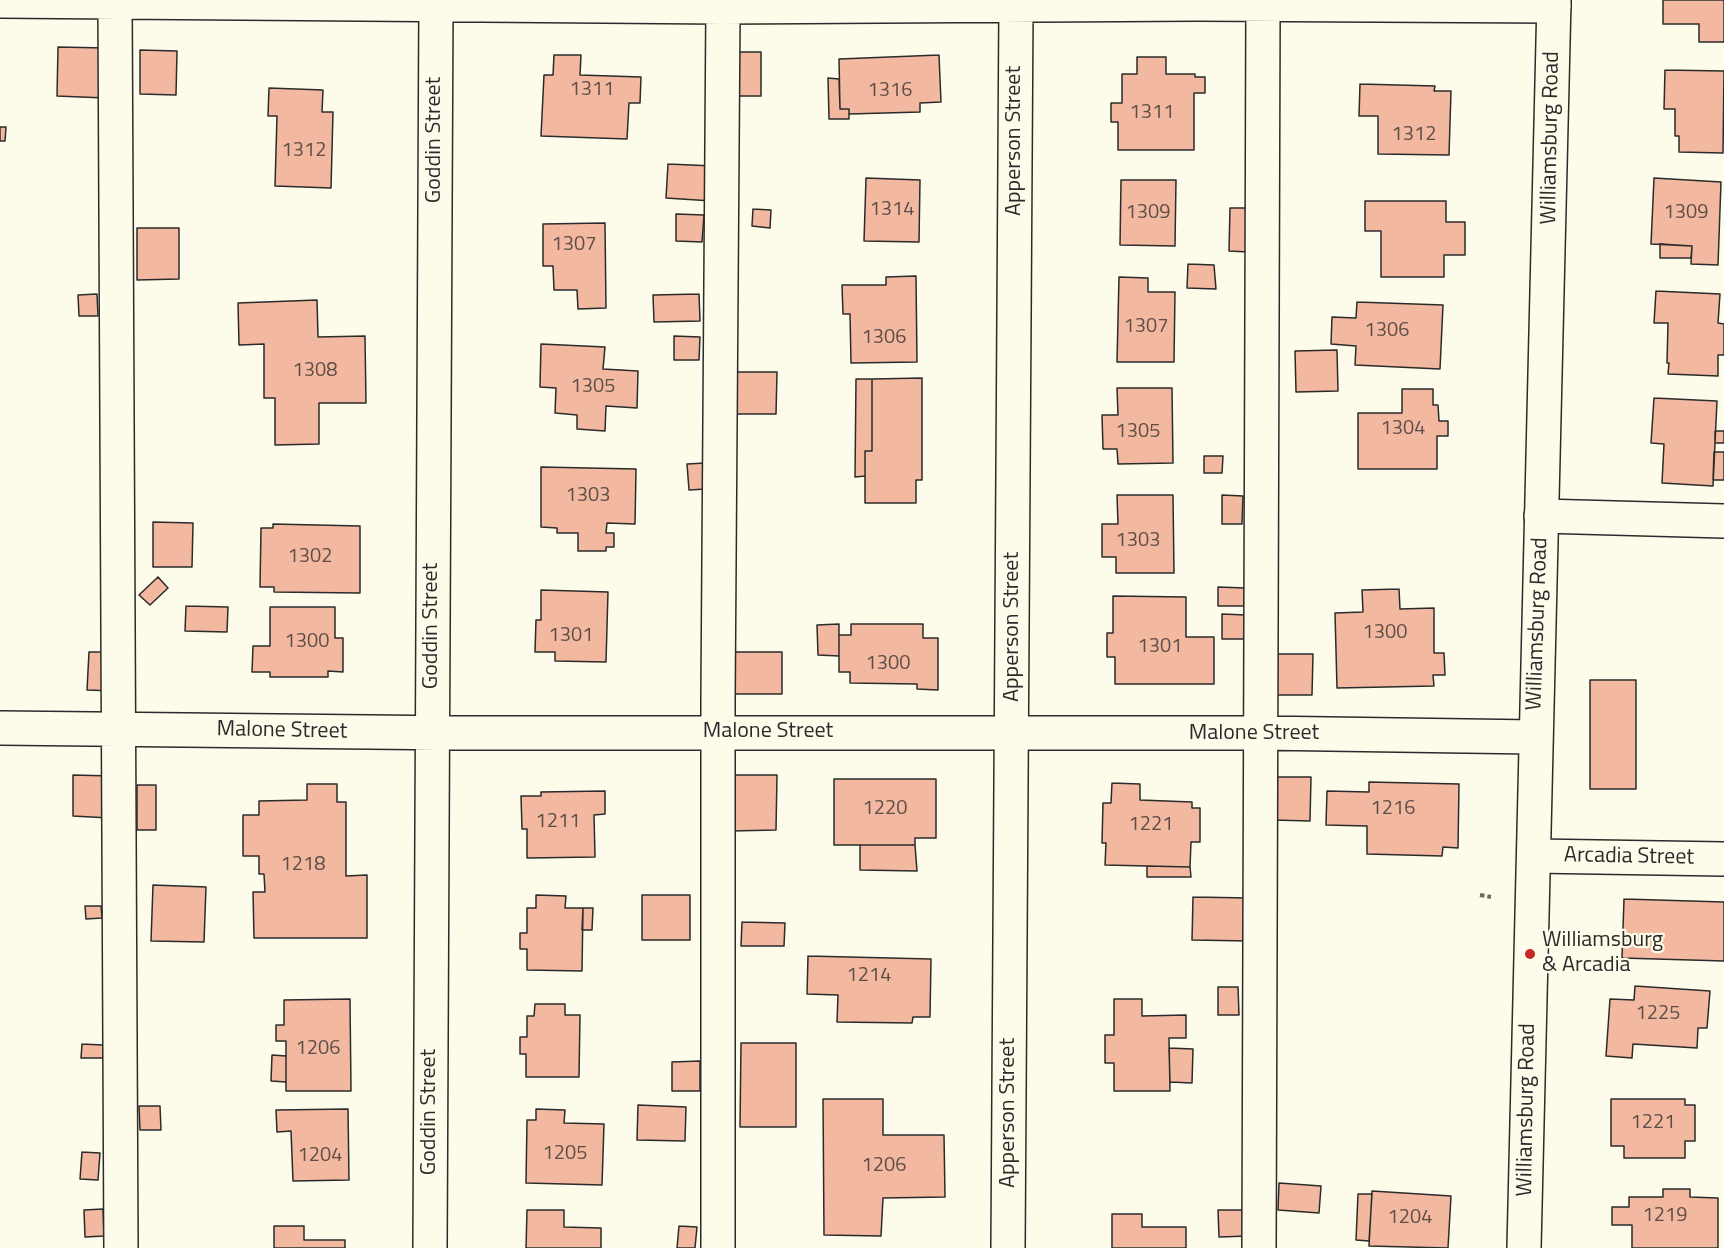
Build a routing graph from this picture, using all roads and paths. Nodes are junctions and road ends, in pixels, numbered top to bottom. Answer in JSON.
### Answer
{"nodes":[{"id":1,"x":0,"y":1,"type":"edge"},
{"id":2,"x":96,"y":1,"type":"edge"},
{"id":3,"x":436,"y":2,"type":"edge"},
{"id":4,"x":1197,"y":2,"type":"edge"},
{"id":5,"x":825,"y":3,"type":"edge"},
{"id":6,"x":1554,"y":3,"type":"edge"},
{"id":7,"x":1263,"y":4,"type":"junction"},
{"id":8,"x":1016,"y":6,"type":"junction"},
{"id":9,"x":723,"y":7,"type":"junction"},
{"id":10,"x":1541,"y":516,"type":"junction"},
{"id":11,"x":1724,"y":521,"type":"edge"},
{"id":12,"x":0,"y":728,"type":"edge"},
{"id":13,"x":119,"y":729,"type":"junction"},
{"id":14,"x":431,"y":732,"type":"junction"},
{"id":15,"x":1012,"y":732,"type":"junction"},
{"id":16,"x":718,"y":733,"type":"junction"},
{"id":17,"x":1260,"y":733,"type":"junction"},
{"id":18,"x":1535,"y":737,"type":"junction"},
{"id":19,"x":1533,"y":856,"type":"junction"},
{"id":20,"x":1724,"y":859,"type":"edge"},
{"id":21,"x":1480,"y":895,"type":"dead end"},
{"id":22,"x":1491,"y":897,"type":"dead end"},
{"id":23,"x":121,"y":1248,"type":"edge"},
{"id":24,"x":430,"y":1248,"type":"edge"},
{"id":25,"x":718,"y":1248,"type":"edge"},
{"id":26,"x":1008,"y":1248,"type":"edge"},
{"id":27,"x":1259,"y":1248,"type":"edge"},
{"id":28,"x":1524,"y":1248,"type":"edge"}],
"edges":[{"from":1,"to":2,"type":"street"},
{"from":2,"to":3,"type":"street"},
{"from":2,"to":13,"type":"street"},
{"from":3,"to":9,"type":"street"},
{"from":3,"to":14,"type":"street","name":"Goddin Street"},
{"from":4,"to":7,"type":"street"},
{"from":4,"to":8,"type":"street"},
{"from":5,"to":8,"type":"street"},
{"from":5,"to":9,"type":"street"},
{"from":6,"to":7,"type":"street"},
{"from":6,"to":10,"type":"street","name":"Williamsburg Road"},
{"from":7,"to":17,"type":"street"},
{"from":8,"to":15,"type":"street","name":"Apperson Street"},
{"from":9,"to":16,"type":"street"},
{"from":10,"to":11,"type":"street"},
{"from":10,"to":18,"type":"street","name":"Williamsburg Road"},
{"from":12,"to":13,"type":"street","name":"Malone Street"},
{"from":13,"to":14,"type":"street","name":"Malone Street"},
{"from":13,"to":23,"type":"street"},
{"from":14,"to":16,"type":"street","name":"Malone Street"},
{"from":14,"to":24,"type":"street","name":"Goddin Street"},
{"from":15,"to":16,"type":"street","name":"Malone Street"},
{"from":15,"to":17,"type":"street","name":"Malone Street"},
{"from":15,"to":26,"type":"street","name":"Apperson Street"},
{"from":16,"to":25,"type":"street"},
{"from":17,"to":18,"type":"street","name":"Malone Street"},
{"from":17,"to":27,"type":"street"},
{"from":18,"to":19,"type":"street","name":"Williamsburg Road"},
{"from":19,"to":20,"type":"street","name":"Arcadia Street"},
{"from":19,"to":28,"type":"street","name":"Williamsburg Road"},
{"from":21,"to":22,"type":"path"}]}
